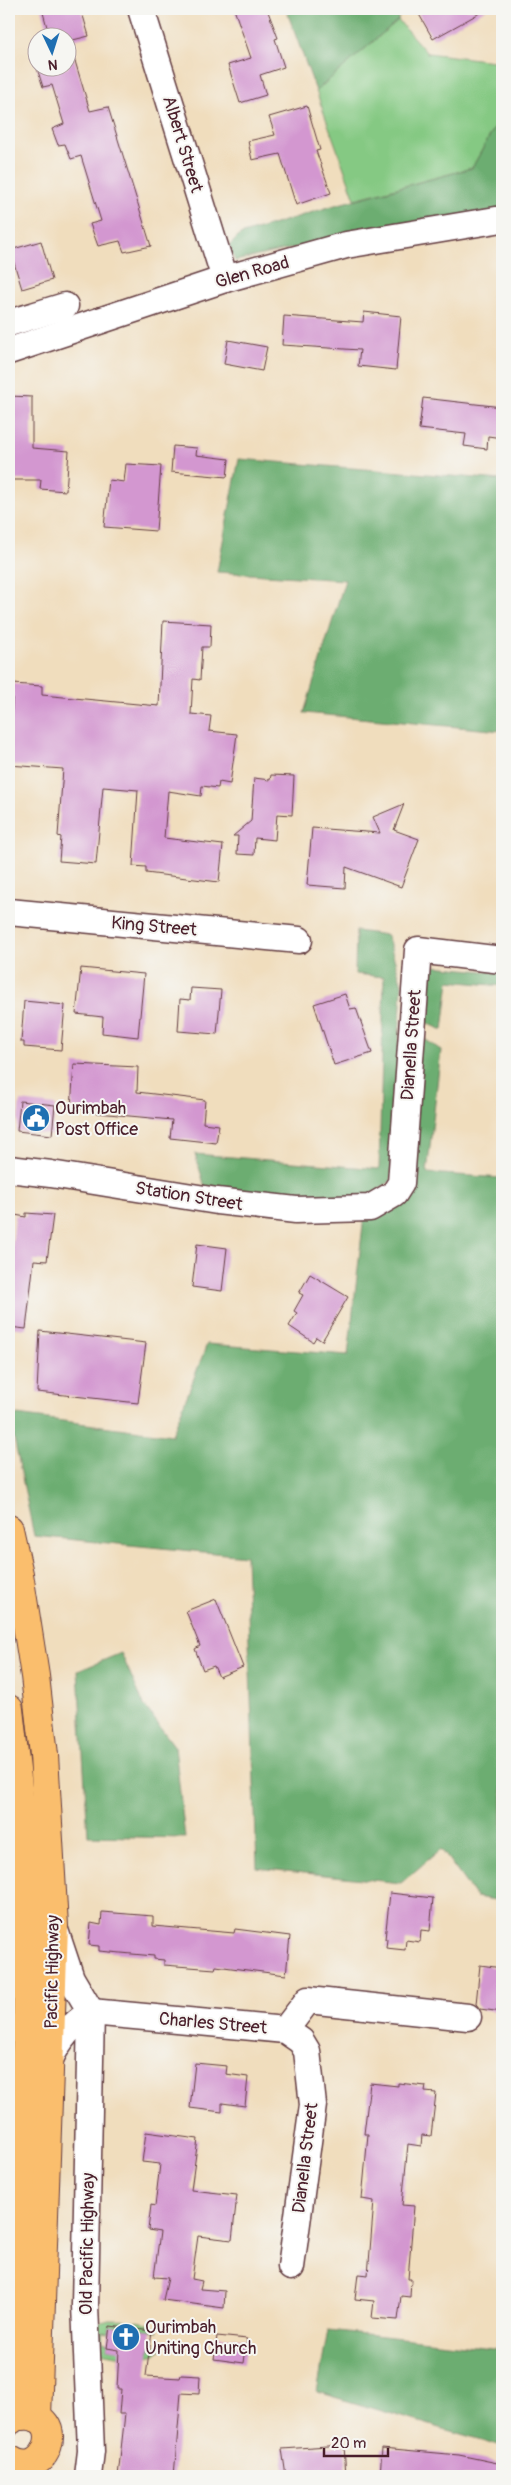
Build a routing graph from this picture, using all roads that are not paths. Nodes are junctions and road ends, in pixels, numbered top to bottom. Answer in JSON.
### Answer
{"nodes":[{"id":1,"x":141,"y":9,"type":"edge"},
{"id":2,"x":502,"y":219,"type":"edge"},
{"id":3,"x":225,"y":279,"type":"junction"},
{"id":4,"x":65,"y":306,"type":"dead end"},
{"id":5,"x":9,"y":323,"type":"edge"},
{"id":6,"x":9,"y":351,"type":"edge"},
{"id":7,"x":9,"y":912,"type":"edge"},
{"id":8,"x":299,"y":940,"type":"dead end"},
{"id":9,"x":502,"y":960,"type":"edge"},
{"id":10,"x":14,"y":1173,"type":"edge"},
{"id":11,"x":370,"y":1208,"type":"joint"},
{"id":12,"x":9,"y":1529,"type":"edge"},
{"id":13,"x":9,"y":1709,"type":"edge"},
{"id":14,"x":54,"y":1926,"type":"junction"},
{"id":15,"x":91,"y":2012,"type":"junction"},
{"id":16,"x":468,"y":2017,"type":"dead end"},
{"id":17,"x":285,"y":2030,"type":"junction"},
{"id":18,"x":50,"y":2059,"type":"junction"},
{"id":19,"x":291,"y":2267,"type":"dead end"},
{"id":20,"x":19,"y":2420,"type":"edge"},
{"id":21,"x":10,"y":2465,"type":"edge"},
{"id":22,"x":40,"y":2468,"type":"edge"},
{"id":23,"x":88,"y":2476,"type":"edge"}],
"edges":[{"from":1,"to":3,"type":"street","name":"Albert Street"},
{"from":2,"to":3,"type":"street","name":"Glen Road"},
{"from":3,"to":6,"type":"street","name":"Glen Road"},
{"from":4,"to":5,"type":"street"},
{"from":7,"to":8,"type":"street","name":"King Street"},
{"from":9,"to":11,"type":"street","name":"Dianella Street"},
{"from":10,"to":11,"type":"street","name":"Station Street"},
{"from":12,"to":14,"type":"main road","name":"Pacific Highway"},
{"from":13,"to":20,"type":"main road","name":"Pacific Highway"},
{"from":14,"to":15,"type":"street"},
{"from":14,"to":18,"type":"main road","name":"Pacific Highway"},
{"from":15,"to":17,"type":"street","name":"Charles Street"},
{"from":15,"to":18,"type":"street"},
{"from":15,"to":23,"type":"street","name":"Old Pacific Highway"},
{"from":16,"to":17,"type":"street","name":"Charles Street"},
{"from":17,"to":19,"type":"street","name":"Dianella Street"},
{"from":18,"to":20,"type":"main road","name":"Pacific Highway"},
{"from":20,"to":22,"type":"main road"},
{"from":21,"to":22,"type":"main road"}]}
